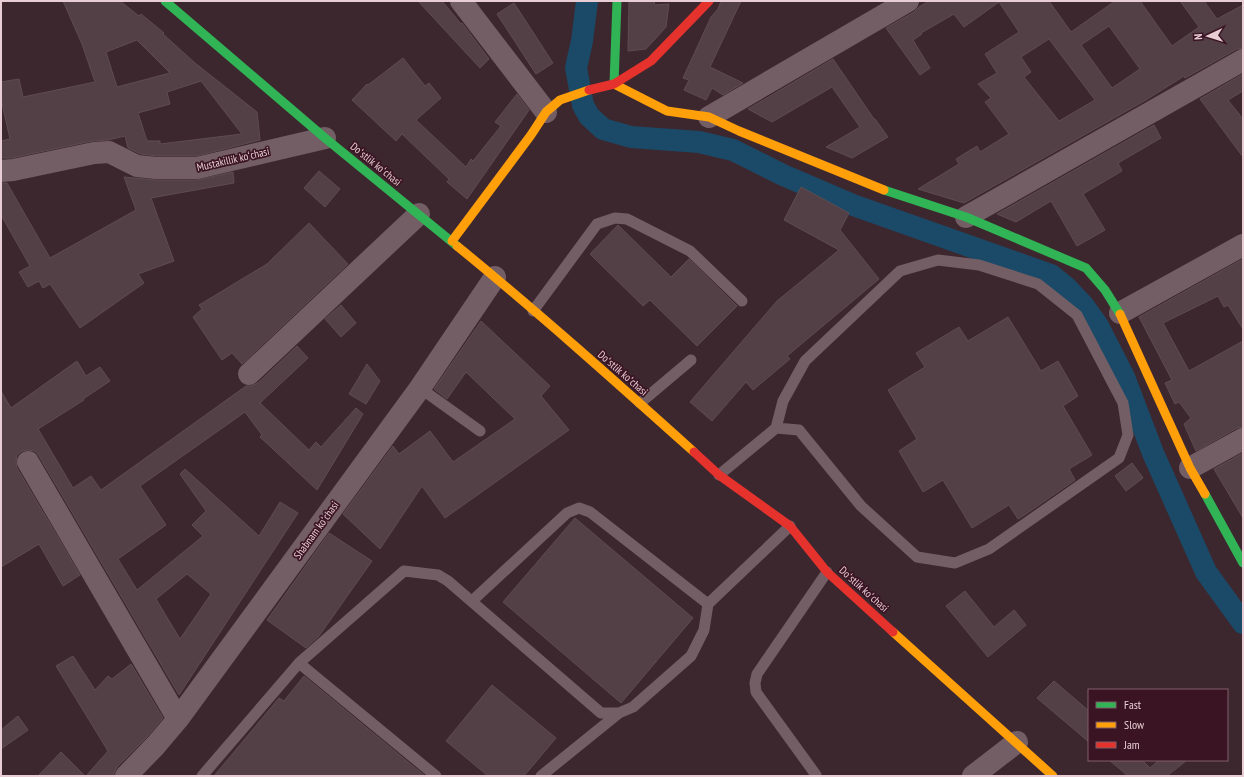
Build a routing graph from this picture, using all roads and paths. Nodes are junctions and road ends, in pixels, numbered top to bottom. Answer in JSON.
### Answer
{"nodes":[{"id":1,"x":165,"y":1,"type":"edge"},
{"id":2,"x":460,"y":1,"type":"edge"},
{"id":3,"x":617,"y":1,"type":"edge"},
{"id":4,"x":709,"y":1,"type":"edge"},
{"id":5,"x":908,"y":1,"type":"edge"},
{"id":6,"x":1243,"y":60,"type":"edge"},
{"id":7,"x":614,"y":84,"type":"junction"},
{"id":8,"x":553,"y":106,"type":"junction"},
{"id":9,"x":709,"y":117,"type":"junction"},
{"id":10,"x":325,"y":138,"type":"junction"},
{"id":11,"x":1,"y":171,"type":"edge"},
{"id":12,"x":419,"y":214,"type":"junction"},
{"id":13,"x":966,"y":217,"type":"junction"},
{"id":14,"x":452,"y":242,"type":"junction"},
{"id":15,"x":1243,"y":245,"type":"edge"},
{"id":16,"x":495,"y":277,"type":"junction"},
{"id":17,"x":742,"y":301,"type":"dead end"},
{"id":18,"x":533,"y":311,"type":"junction"},
{"id":19,"x":1120,"y":313,"type":"junction"},
{"id":20,"x":691,"y":360,"type":"dead end"},
{"id":21,"x":249,"y":374,"type":"dead end"},
{"id":22,"x":420,"y":388,"type":"junction"},
{"id":23,"x":640,"y":403,"type":"junction"},
{"id":24,"x":776,"y":428,"type":"junction"},
{"id":25,"x":480,"y":431,"type":"dead end"},
{"id":26,"x":1243,"y":439,"type":"edge"},
{"id":27,"x":28,"y":462,"type":"dead end"},
{"id":28,"x":1190,"y":468,"type":"junction"},
{"id":29,"x":719,"y":475,"type":"junction"},
{"id":30,"x":790,"y":526,"type":"junction"},
{"id":31,"x":1243,"y":563,"type":"edge"},
{"id":32,"x":827,"y":572,"type":"junction"},
{"id":33,"x":472,"y":601,"type":"junction"},
{"id":34,"x":708,"y":604,"type":"junction"},
{"id":35,"x":300,"y":664,"type":"junction"},
{"id":36,"x":618,"y":713,"type":"junction"},
{"id":37,"x":178,"y":719,"type":"junction"},
{"id":38,"x":1017,"y":742,"type":"junction"},
{"id":39,"x":816,"y":775,"type":"dead end"},
{"id":40,"x":126,"y":776,"type":"edge"},
{"id":41,"x":202,"y":776,"type":"edge"},
{"id":42,"x":436,"y":776,"type":"edge"},
{"id":43,"x":541,"y":776,"type":"edge"},
{"id":44,"x":973,"y":776,"type":"edge"},
{"id":45,"x":1053,"y":776,"type":"edge"}],
"edges":[{"from":1,"to":10,"type":"street","name":"Doʻstlik koʻchasi"},
{"from":2,"to":8,"type":"street"},
{"from":3,"to":7,"type":"street"},
{"from":4,"to":7,"type":"street"},
{"from":5,"to":9,"type":"street"},
{"from":6,"to":13,"type":"street"},
{"from":7,"to":8,"type":"street"},
{"from":7,"to":9,"type":"street"},
{"from":8,"to":14,"type":"street"},
{"from":9,"to":13,"type":"street"},
{"from":10,"to":11,"type":"street","name":"Mustakillik koʻchasi"},
{"from":10,"to":12,"type":"street","name":"Doʻstlik koʻchasi"},
{"from":12,"to":14,"type":"street","name":"Doʻstlik koʻchasi"},
{"from":12,"to":21,"type":"street"},
{"from":13,"to":19,"type":"street"},
{"from":14,"to":16,"type":"street","name":"Doʻstlik koʻchasi"},
{"from":15,"to":19,"type":"street"},
{"from":16,"to":18,"type":"street","name":"Doʻstlik koʻchasi"},
{"from":16,"to":22,"type":"street","name":"Shabnam koʻchasi"},
{"from":17,"to":18,"type":"lane"},
{"from":18,"to":23,"type":"street","name":"Doʻstlik koʻchasi"},
{"from":19,"to":28,"type":"street"},
{"from":20,"to":23,"type":"lane"},
{"from":22,"to":25,"type":"lane"},
{"from":22,"to":37,"type":"street","name":"Shabnam koʻchasi"},
{"from":23,"to":29,"type":"street","name":"Doʻstlik koʻchasi"},
{"from":24,"to":24,"type":"lane"},
{"from":24,"to":29,"type":"lane"},
{"from":26,"to":28,"type":"street"},
{"from":27,"to":37,"type":"street"},
{"from":28,"to":31,"type":"street"},
{"from":29,"to":30,"type":"street","name":"Doʻstlik koʻchasi"},
{"from":30,"to":32,"type":"street","name":"Doʻstlik koʻchasi"},
{"from":30,"to":34,"type":"lane"},
{"from":32,"to":38,"type":"street","name":"Doʻstlik koʻchasi"},
{"from":32,"to":39,"type":"lane"},
{"from":33,"to":34,"type":"lane"},
{"from":33,"to":35,"type":"lane"},
{"from":33,"to":36,"type":"lane"},
{"from":34,"to":36,"type":"lane"},
{"from":35,"to":41,"type":"lane"},
{"from":35,"to":42,"type":"lane"},
{"from":36,"to":43,"type":"lane"},
{"from":37,"to":40,"type":"street","name":"Shabnam koʻchasi"},
{"from":38,"to":44,"type":"street"},
{"from":38,"to":45,"type":"street","name":"Doʻstlik koʻchasi"}]}
